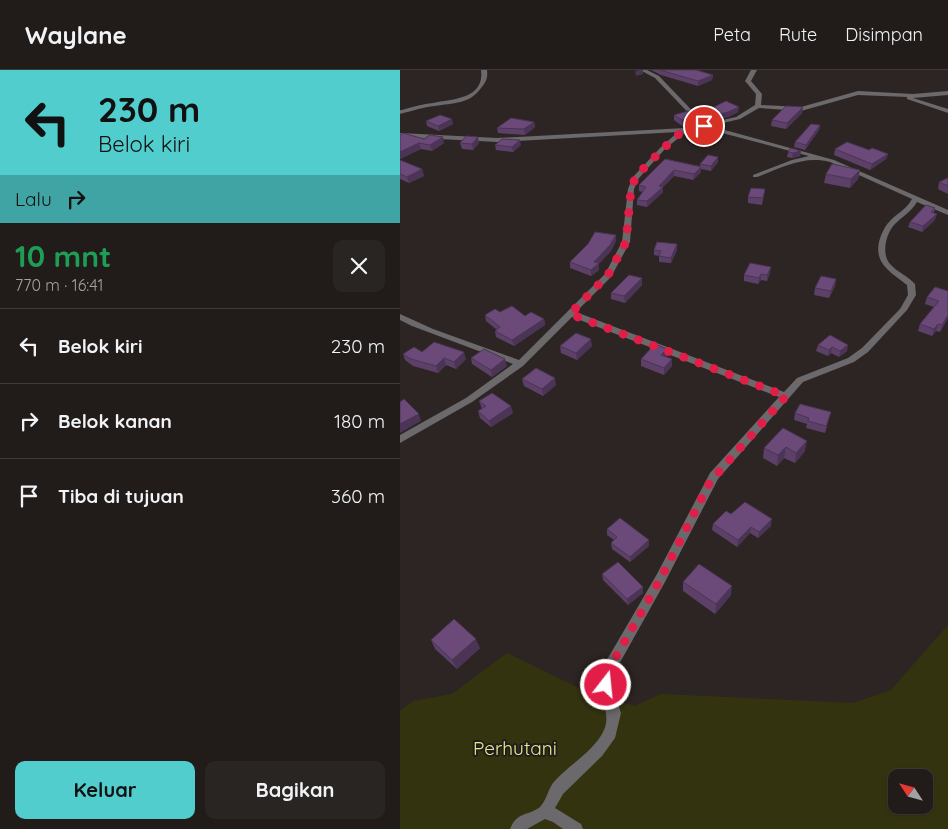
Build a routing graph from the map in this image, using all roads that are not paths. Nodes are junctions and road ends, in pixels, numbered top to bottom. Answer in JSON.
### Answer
{"nodes":[{"id":1,"x":484,"y":70,"type":"edge"},
{"id":2,"x":643,"y":70,"type":"edge"},
{"id":3,"x":754,"y":70,"type":"edge"},
{"id":4,"x":948,"y":93,"type":"edge"},
{"id":5,"x":906,"y":96,"type":"junction"},
{"id":6,"x":758,"y":106,"type":"junction"},
{"id":7,"x":948,"y":111,"type":"edge"},
{"id":8,"x":400,"y":112,"type":"edge"},
{"id":9,"x":704,"y":126,"type":"junction"},
{"id":10,"x":685,"y":130,"type":"junction"},
{"id":11,"x":400,"y":135,"type":"edge"},
{"id":12,"x":818,"y":156,"type":"junction"},
{"id":13,"x":755,"y":176,"type":"dead end"},
{"id":14,"x":915,"y":199,"type":"junction"},
{"id":15,"x":948,"y":213,"type":"edge"},
{"id":16,"x":570,"y":314,"type":"junction"},
{"id":17,"x":400,"y":317,"type":"edge"},
{"id":18,"x":520,"y":364,"type":"junction"},
{"id":19,"x":786,"y":396,"type":"junction"},
{"id":20,"x":400,"y":439,"type":"edge"},
{"id":21,"x":545,"y":812,"type":"junction"},
{"id":22,"x":517,"y":829,"type":"edge"},
{"id":23,"x":576,"y":829,"type":"edge"}],
"edges":[{"from":1,"to":8,"type":"street"},
{"from":2,"to":9,"type":"street"},
{"from":3,"to":6,"type":"street"},
{"from":4,"to":5,"type":"street"},
{"from":5,"to":6,"type":"street"},
{"from":5,"to":7,"type":"street"},
{"from":6,"to":9,"type":"street"},
{"from":9,"to":10,"type":"street"},
{"from":9,"to":12,"type":"street"},
{"from":10,"to":11,"type":"street"},
{"from":10,"to":16,"type":"street"},
{"from":12,"to":13,"type":"street"},
{"from":12,"to":14,"type":"street"},
{"from":14,"to":15,"type":"street"},
{"from":14,"to":19,"type":"street"},
{"from":16,"to":18,"type":"street"},
{"from":16,"to":19,"type":"street"},
{"from":17,"to":18,"type":"street"},
{"from":18,"to":20,"type":"street"},
{"from":19,"to":21,"type":"street"},
{"from":21,"to":22,"type":"street"},
{"from":21,"to":23,"type":"street"}]}
